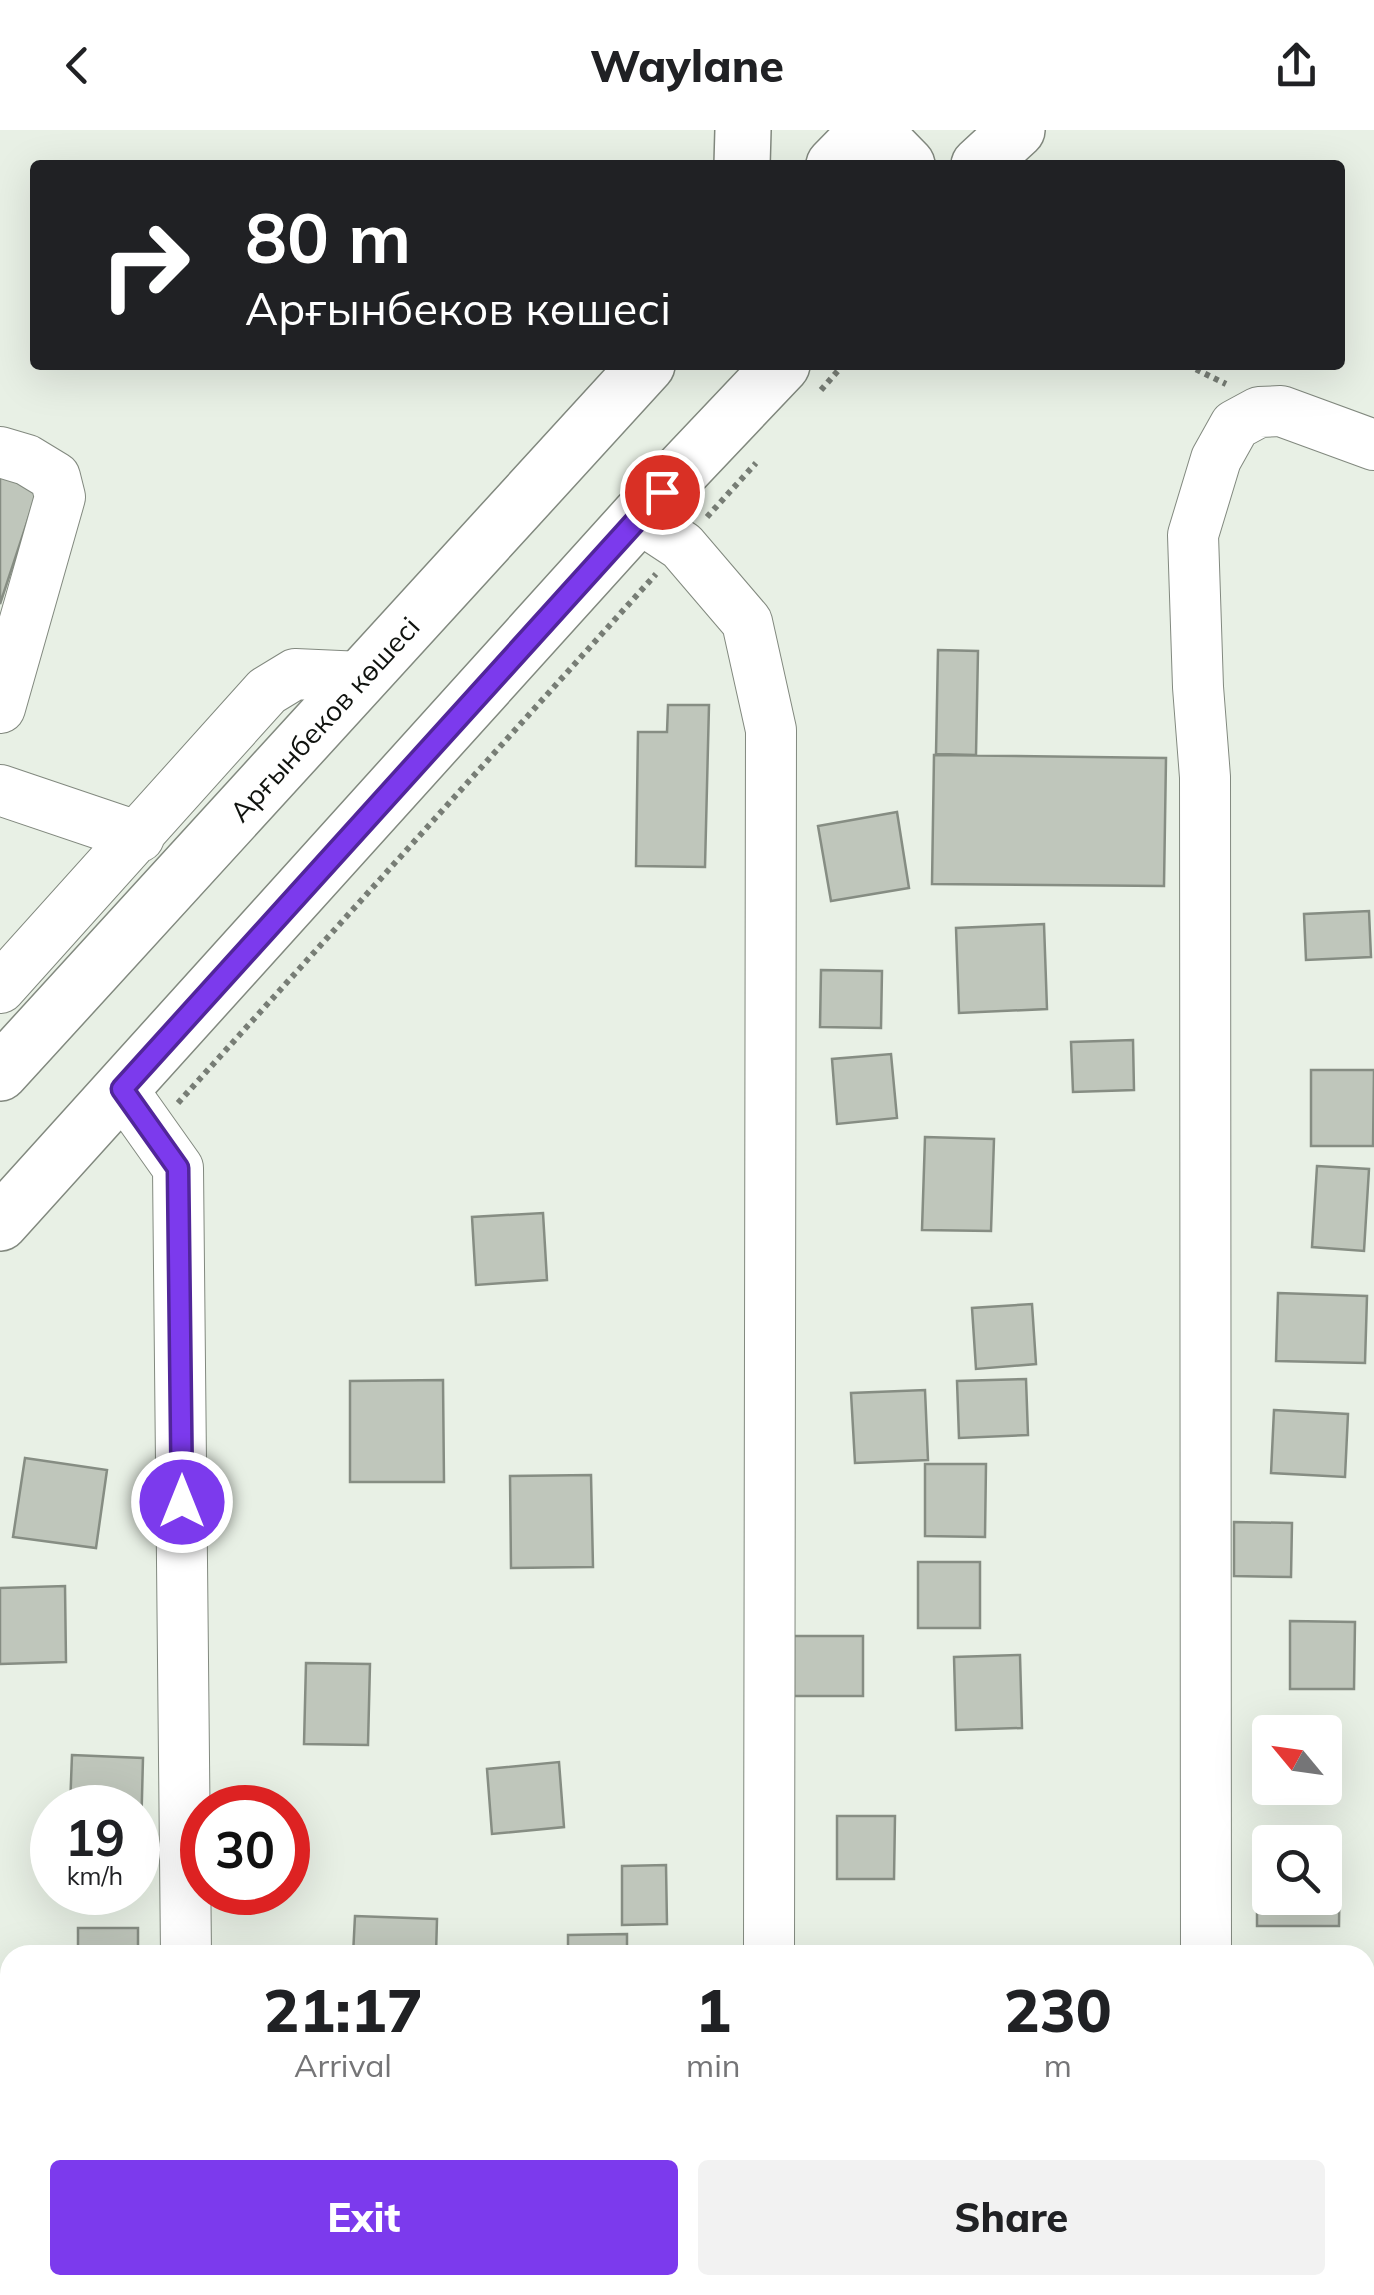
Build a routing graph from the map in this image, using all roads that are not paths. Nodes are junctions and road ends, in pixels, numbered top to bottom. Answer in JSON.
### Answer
{"nodes":[{"id":1,"x":743,"y":130,"type":"edge"},
{"id":2,"x":870,"y":130,"type":"edge"},
{"id":3,"x":1017,"y":130,"type":"edge"},
{"id":4,"x":742,"y":160,"type":"edge"},
{"id":5,"x":839,"y":160,"type":"edge"},
{"id":6,"x":902,"y":160,"type":"edge"},
{"id":7,"x":984,"y":160,"type":"edge"},
{"id":8,"x":642,"y":370,"type":"edge"},
{"id":9,"x":778,"y":370,"type":"edge"},
{"id":10,"x":1374,"y":446,"type":"edge"},
{"id":11,"x":0,"y":452,"type":"edge"},
{"id":12,"x":660,"y":531,"type":"junction"},
{"id":13,"x":362,"y":677,"type":"junction"},
{"id":14,"x":0,"y":708,"type":"edge"},
{"id":15,"x":0,"y":790,"type":"edge"},
{"id":16,"x":139,"y":837,"type":"junction"},
{"id":17,"x":0,"y":988,"type":"edge"},
{"id":18,"x":0,"y":1073,"type":"edge"},
{"id":19,"x":137,"y":1110,"type":"junction"},
{"id":20,"x":0,"y":1223,"type":"edge"},
{"id":21,"x":186,"y":1945,"type":"edge"},
{"id":22,"x":769,"y":1945,"type":"edge"},
{"id":23,"x":1206,"y":1945,"type":"edge"}],
"edges":[{"from":1,"to":4,"type":"main road"},
{"from":2,"to":5,"type":"main road"},
{"from":2,"to":6,"type":"main road"},
{"from":3,"to":7,"type":"main road"},
{"from":8,"to":13,"type":"main road","name":"Арғынбеков көшесі"},
{"from":9,"to":12,"type":"main road"},
{"from":10,"to":23,"type":"street"},
{"from":11,"to":14,"type":"street"},
{"from":12,"to":19,"type":"main road"},
{"from":12,"to":22,"type":"street"},
{"from":13,"to":16,"type":"street"},
{"from":13,"to":18,"type":"main road","name":"Арғынбеков көшесі"},
{"from":15,"to":16,"type":"street"},
{"from":16,"to":17,"type":"street"},
{"from":19,"to":20,"type":"main road"},
{"from":19,"to":21,"type":"street"}]}
